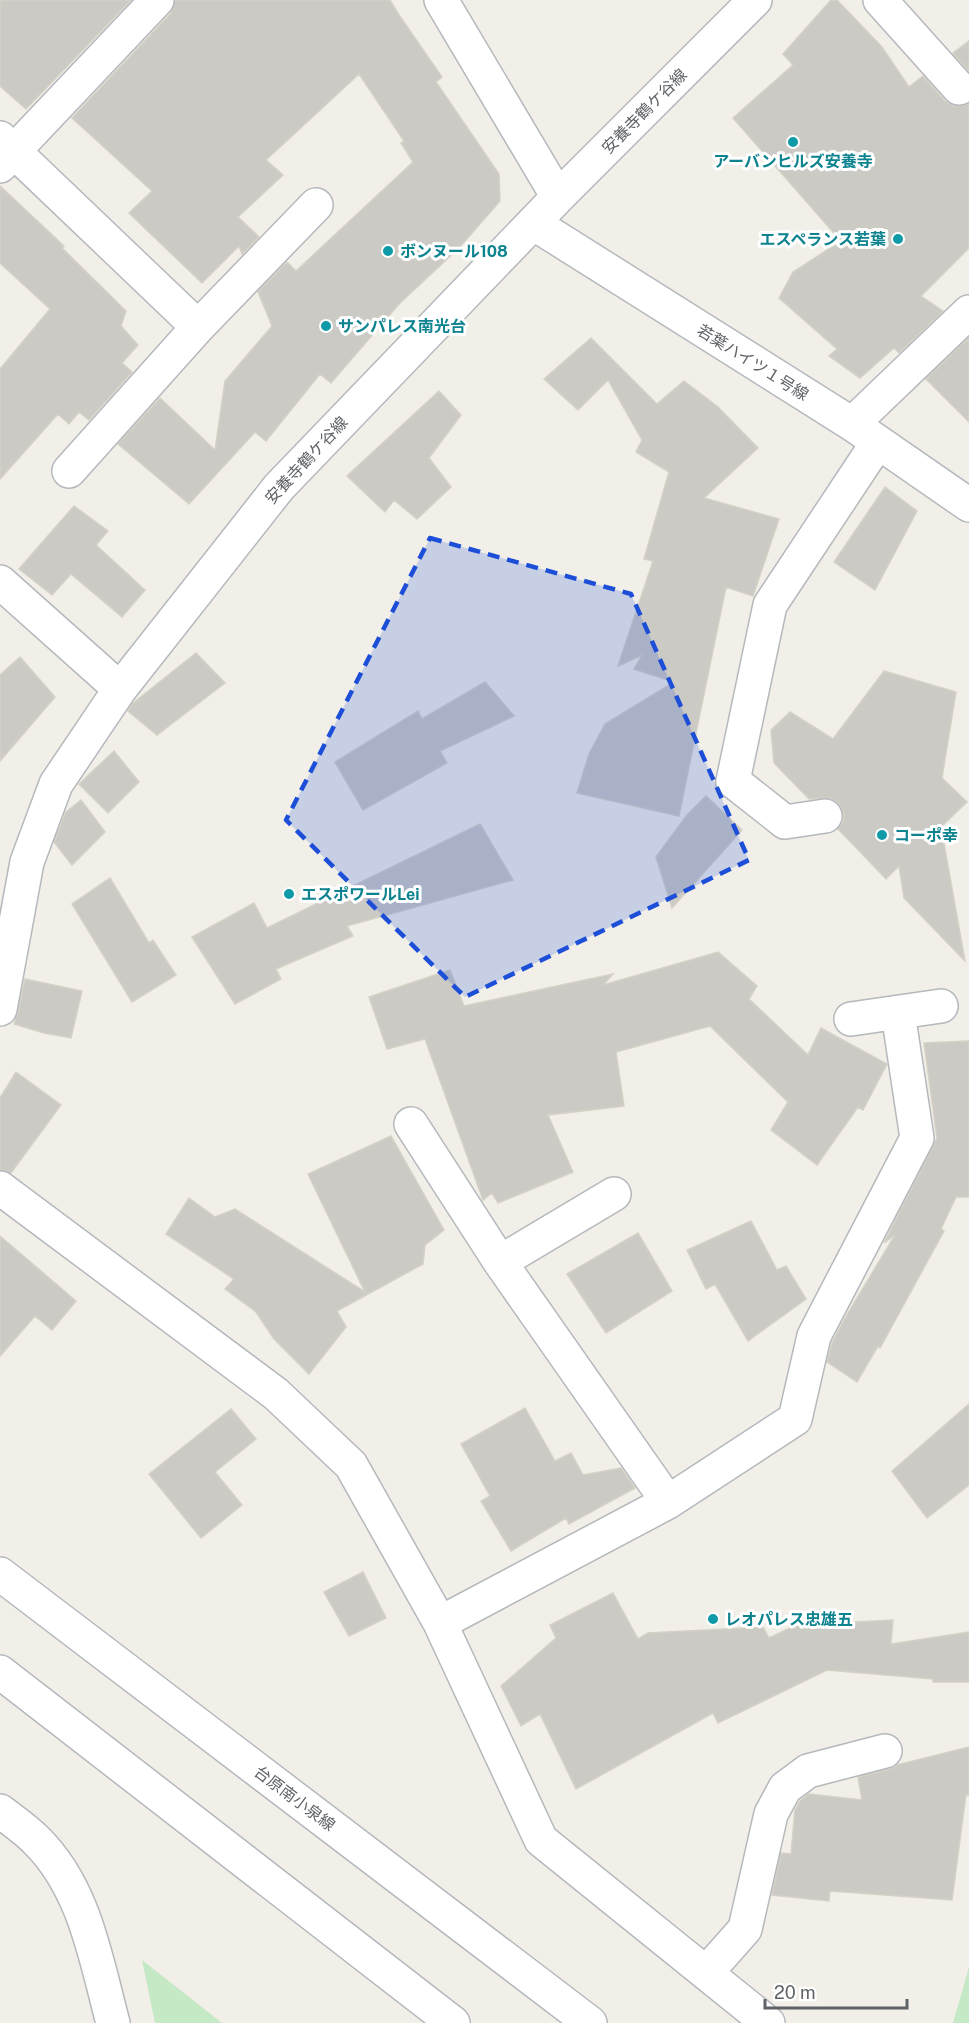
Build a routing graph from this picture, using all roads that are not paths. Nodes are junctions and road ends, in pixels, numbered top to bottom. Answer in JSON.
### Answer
{"nodes":[{"id":1,"x":157,"y":0,"type":"edge"},
{"id":2,"x":441,"y":0,"type":"edge"},
{"id":3,"x":880,"y":0,"type":"edge"},
{"id":4,"x":744,"y":3,"type":"edge"},
{"id":5,"x":959,"y":88,"type":"dead end"},
{"id":6,"x":5,"y":151,"type":"edge"},
{"id":7,"x":558,"y":197,"type":"junction"},
{"id":8,"x":316,"y":205,"type":"dead end"},
{"id":9,"x":533,"y":223,"type":"junction"},
{"id":10,"x":969,"y":312,"type":"edge"},
{"id":11,"x":198,"y":327,"type":"junction"},
{"id":12,"x":865,"y":433,"type":"junction"},
{"id":13,"x":69,"y":471,"type":"dead end"},
{"id":14,"x":969,"y":505,"type":"edge"},
{"id":15,"x":0,"y":582,"type":"edge"},
{"id":16,"x":120,"y":689,"type":"junction"},
{"id":17,"x":825,"y":816,"type":"dead end"},
{"id":18,"x":941,"y":1006,"type":"dead end"},
{"id":19,"x":0,"y":1009,"type":"edge"},
{"id":20,"x":898,"y":1013,"type":"junction"},
{"id":21,"x":851,"y":1019,"type":"dead end"},
{"id":22,"x":411,"y":1124,"type":"dead end"},
{"id":23,"x":0,"y":1188,"type":"edge"},
{"id":24,"x":614,"y":1194,"type":"dead end"},
{"id":25,"x":500,"y":1262,"type":"junction"},
{"id":26,"x":668,"y":1502,"type":"junction"},
{"id":27,"x":0,"y":1574,"type":"edge"},
{"id":28,"x":440,"y":1623,"type":"junction"},
{"id":29,"x":0,"y":1672,"type":"edge"},
{"id":30,"x":885,"y":1751,"type":"dead end"},
{"id":31,"x":0,"y":1811,"type":"edge"},
{"id":32,"x":706,"y":1973,"type":"junction"},
{"id":33,"x":113,"y":2023,"type":"edge"},
{"id":34,"x":453,"y":2023,"type":"edge"},
{"id":35,"x":590,"y":2023,"type":"edge"},
{"id":36,"x":768,"y":2023,"type":"edge"}],
"edges":[{"from":1,"to":6,"type":"street"},
{"from":2,"to":7,"type":"street"},
{"from":3,"to":5,"type":"street"},
{"from":4,"to":7,"type":"street","name":"安養寺鶴ケ谷線"},
{"from":6,"to":11,"type":"street"},
{"from":7,"to":9,"type":"street","name":"安養寺鶴ケ谷線"},
{"from":8,"to":11,"type":"street"},
{"from":9,"to":12,"type":"street","name":"若葉ハイツ１号線"},
{"from":9,"to":16,"type":"street","name":"安養寺鶴ケ谷線"},
{"from":10,"to":12,"type":"street"},
{"from":11,"to":13,"type":"street"},
{"from":12,"to":14,"type":"street","name":"若葉ハイツ１号線"},
{"from":12,"to":17,"type":"street"},
{"from":15,"to":16,"type":"street"},
{"from":16,"to":19,"type":"street","name":"安養寺鶴ケ谷線"},
{"from":18,"to":20,"type":"street"},
{"from":20,"to":21,"type":"street"},
{"from":20,"to":26,"type":"street"},
{"from":22,"to":25,"type":"street"},
{"from":23,"to":28,"type":"street"},
{"from":24,"to":25,"type":"street"},
{"from":25,"to":26,"type":"street"},
{"from":26,"to":28,"type":"street"},
{"from":27,"to":35,"type":"street","name":"台原南小泉線"},
{"from":28,"to":32,"type":"street"},
{"from":29,"to":34,"type":"street"},
{"from":30,"to":32,"type":"street"},
{"from":31,"to":33,"type":"street"},
{"from":32,"to":36,"type":"street"}]}
